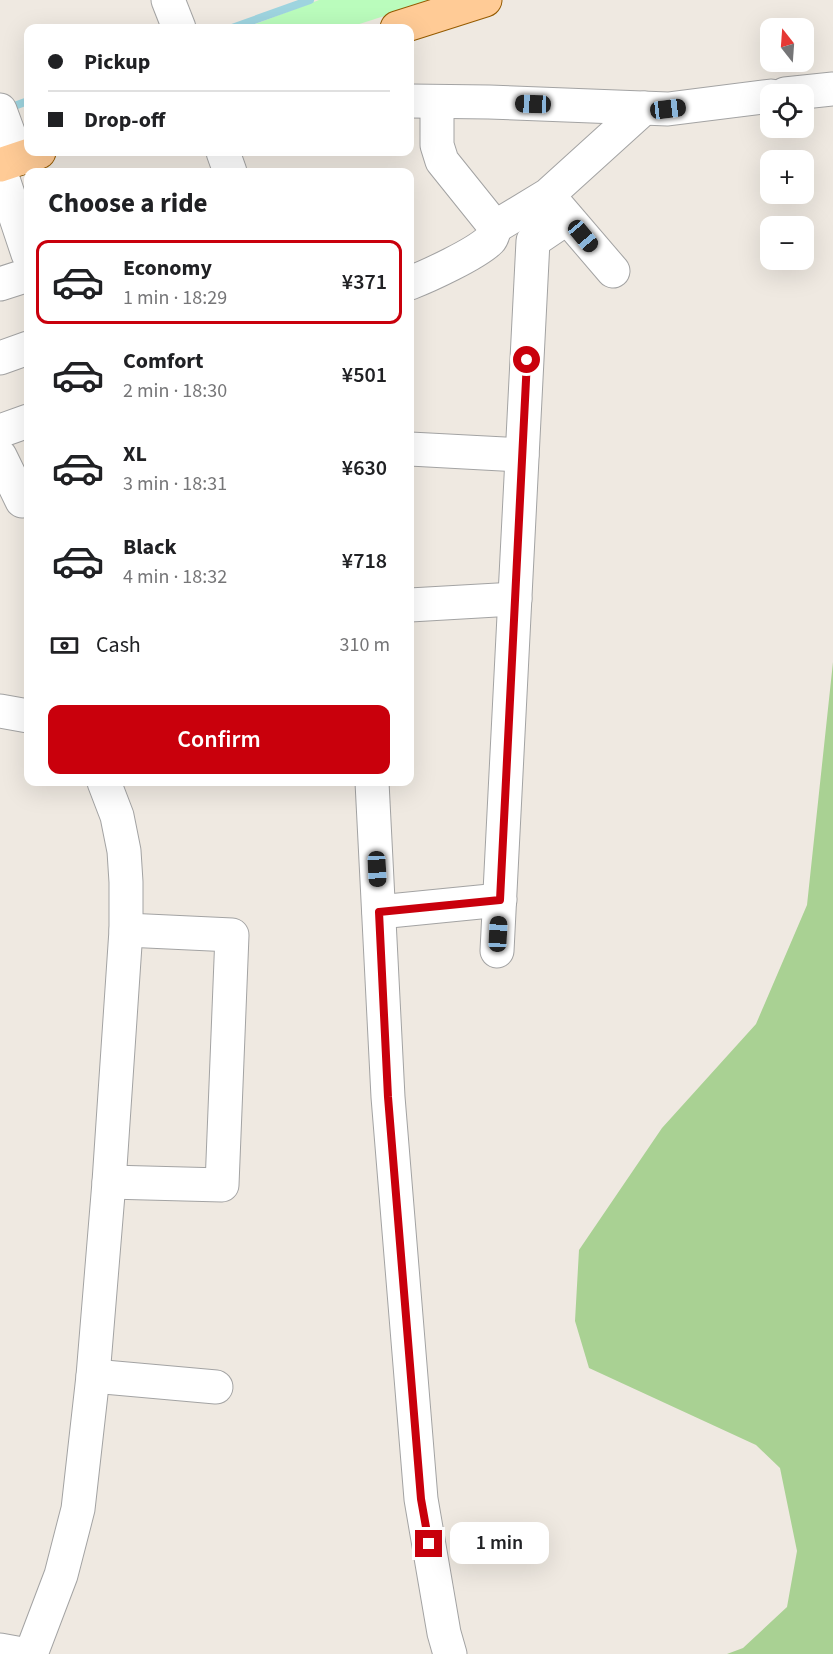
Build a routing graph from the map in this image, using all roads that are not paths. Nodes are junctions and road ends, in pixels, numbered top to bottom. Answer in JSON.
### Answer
{"nodes":[{"id":1,"x":168,"y":0,"type":"edge"},
{"id":2,"x":485,"y":0,"type":"edge"},
{"id":3,"x":177,"y":24,"type":"edge"},
{"id":4,"x":410,"y":24,"type":"edge"},
{"id":5,"x":833,"y":88,"type":"edge"},
{"id":6,"x":814,"y":90,"type":"edge"},
{"id":7,"x":760,"y":97,"type":"edge"},
{"id":8,"x":423,"y":102,"type":"edge"},
{"id":9,"x":644,"y":108,"type":"junction"},
{"id":10,"x":2,"y":115,"type":"edge"},
{"id":11,"x":14,"y":161,"type":"edge"},
{"id":12,"x":558,"y":206,"type":"junction"},
{"id":13,"x":14,"y":212,"type":"edge"},
{"id":14,"x":495,"y":227,"type":"junction"},
{"id":15,"x":24,"y":242,"type":"edge"},
{"id":16,"x":613,"y":271,"type":"dead end"},
{"id":17,"x":24,"y":276,"type":"edge"},
{"id":18,"x":414,"y":282,"type":"edge"},
{"id":19,"x":0,"y":284,"type":"edge"},
{"id":20,"x":24,"y":349,"type":"edge"},
{"id":21,"x":0,"y":358,"type":"edge"},
{"id":22,"x":24,"y":422,"type":"edge"},
{"id":23,"x":0,"y":430,"type":"edge"},
{"id":24,"x":414,"y":449,"type":"edge"},
{"id":25,"x":522,"y":455,"type":"junction"},
{"id":26,"x":0,"y":456,"type":"edge"},
{"id":27,"x":17,"y":504,"type":"edge"},
{"id":28,"x":515,"y":599,"type":"junction"},
{"id":29,"x":414,"y":605,"type":"edge"},
{"id":30,"x":0,"y":711,"type":"edge"},
{"id":31,"x":24,"y":715,"type":"edge"},
{"id":32,"x":106,"y":786,"type":"edge"},
{"id":33,"x":372,"y":786,"type":"edge"},
{"id":34,"x":500,"y":900,"type":"junction"},
{"id":35,"x":379,"y":912,"type":"junction"},
{"id":36,"x":126,"y":930,"type":"junction"},
{"id":37,"x":498,"y":951,"type":"dead end"},
{"id":38,"x":110,"y":1182,"type":"junction"},
{"id":39,"x":93,"y":1376,"type":"junction"},
{"id":40,"x":216,"y":1388,"type":"dead end"},
{"id":41,"x":0,"y":1650,"type":"edge"},
{"id":42,"x":22,"y":1654,"type":"edge"},
{"id":43,"x":31,"y":1654,"type":"edge"},
{"id":44,"x":450,"y":1654,"type":"edge"}],
"edges":[{"from":1,"to":3,"type":"street"},
{"from":2,"to":4,"type":"main road"},
{"from":5,"to":6,"type":"street"},
{"from":7,"to":9,"type":"street"},
{"from":8,"to":9,"type":"street"},
{"from":8,"to":14,"type":"street"},
{"from":9,"to":12,"type":"street"},
{"from":10,"to":11,"type":"street"},
{"from":11,"to":13,"type":"street"},
{"from":12,"to":14,"type":"street"},
{"from":12,"to":16,"type":"street"},
{"from":12,"to":25,"type":"street"},
{"from":13,"to":15,"type":"street"},
{"from":14,"to":18,"type":"street"},
{"from":17,"to":19,"type":"street"},
{"from":20,"to":21,"type":"street"},
{"from":22,"to":23,"type":"street"},
{"from":24,"to":25,"type":"street"},
{"from":25,"to":28,"type":"street"},
{"from":26,"to":27,"type":"street"},
{"from":28,"to":29,"type":"street"},
{"from":28,"to":34,"type":"street"},
{"from":30,"to":31,"type":"street"},
{"from":32,"to":36,"type":"street"},
{"from":33,"to":35,"type":"street"},
{"from":34,"to":35,"type":"street"},
{"from":34,"to":37,"type":"street"},
{"from":35,"to":44,"type":"street"},
{"from":36,"to":38,"type":"street"},
{"from":36,"to":38,"type":"street"},
{"from":38,"to":39,"type":"street"},
{"from":39,"to":40,"type":"street"},
{"from":39,"to":43,"type":"street"},
{"from":41,"to":42,"type":"street"}]}
